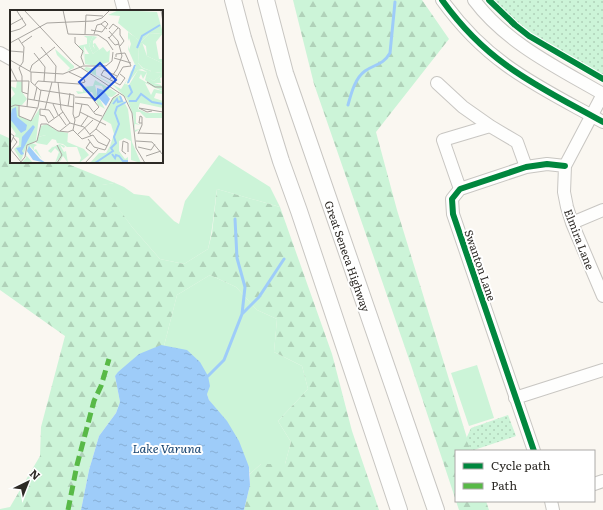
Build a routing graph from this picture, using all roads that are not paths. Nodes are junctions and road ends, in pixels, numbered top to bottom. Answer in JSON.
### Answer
{"nodes":[{"id":1,"x":121,"y":0,"type":"edge"},
{"id":2,"x":234,"y":0,"type":"edge"},
{"id":3,"x":266,"y":0,"type":"edge"},
{"id":4,"x":442,"y":0,"type":"edge"},
{"id":5,"x":474,"y":0,"type":"edge"},
{"id":6,"x":124,"y":10,"type":"edge"},
{"id":7,"x":0,"y":53,"type":"edge"},
{"id":8,"x":10,"y":58,"type":"edge"},
{"id":9,"x":437,"y":83,"type":"dead end"},
{"id":10,"x":603,"y":94,"type":"edge"},
{"id":11,"x":591,"y":115,"type":"junction"},
{"id":12,"x":603,"y":122,"type":"edge"},
{"id":13,"x":490,"y":126,"type":"junction"},
{"id":14,"x":565,"y":166,"type":"junction"},
{"id":15,"x":526,"y":167,"type":"junction"},
{"id":16,"x":460,"y":189,"type":"junction"},
{"id":17,"x":603,"y":210,"type":"edge"},
{"id":18,"x":572,"y":223,"type":"junction"},
{"id":19,"x":603,"y":296,"type":"edge"},
{"id":20,"x":603,"y":370,"type":"edge"},
{"id":21,"x":515,"y":398,"type":"junction"},
{"id":22,"x":534,"y":450,"type":"edge"},
{"id":23,"x":399,"y":510,"type":"edge"},
{"id":24,"x":436,"y":510,"type":"edge"}],
"edges":[{"from":1,"to":6,"type":"street"},
{"from":2,"to":23,"type":"main road"},
{"from":3,"to":24,"type":"main road","name":"Great Seneca Highway"},
{"from":4,"to":11,"type":"street"},
{"from":5,"to":10,"type":"street"},
{"from":7,"to":8,"type":"street"},
{"from":9,"to":13,"type":"street"},
{"from":10,"to":11,"type":"street","name":"Elmira Lane"},
{"from":11,"to":12,"type":"street"},
{"from":11,"to":14,"type":"street","name":"Elmira Lane"},
{"from":13,"to":15,"type":"street"},
{"from":13,"to":16,"type":"street"},
{"from":14,"to":15,"type":"street"},
{"from":14,"to":18,"type":"street","name":"Elmira Lane"},
{"from":15,"to":16,"type":"street"},
{"from":16,"to":21,"type":"street","name":"Swanton Lane"},
{"from":17,"to":18,"type":"street"},
{"from":18,"to":19,"type":"street","name":"Elmira Lane"},
{"from":20,"to":21,"type":"street"},
{"from":21,"to":22,"type":"street","name":"Swanton Lane"}]}
